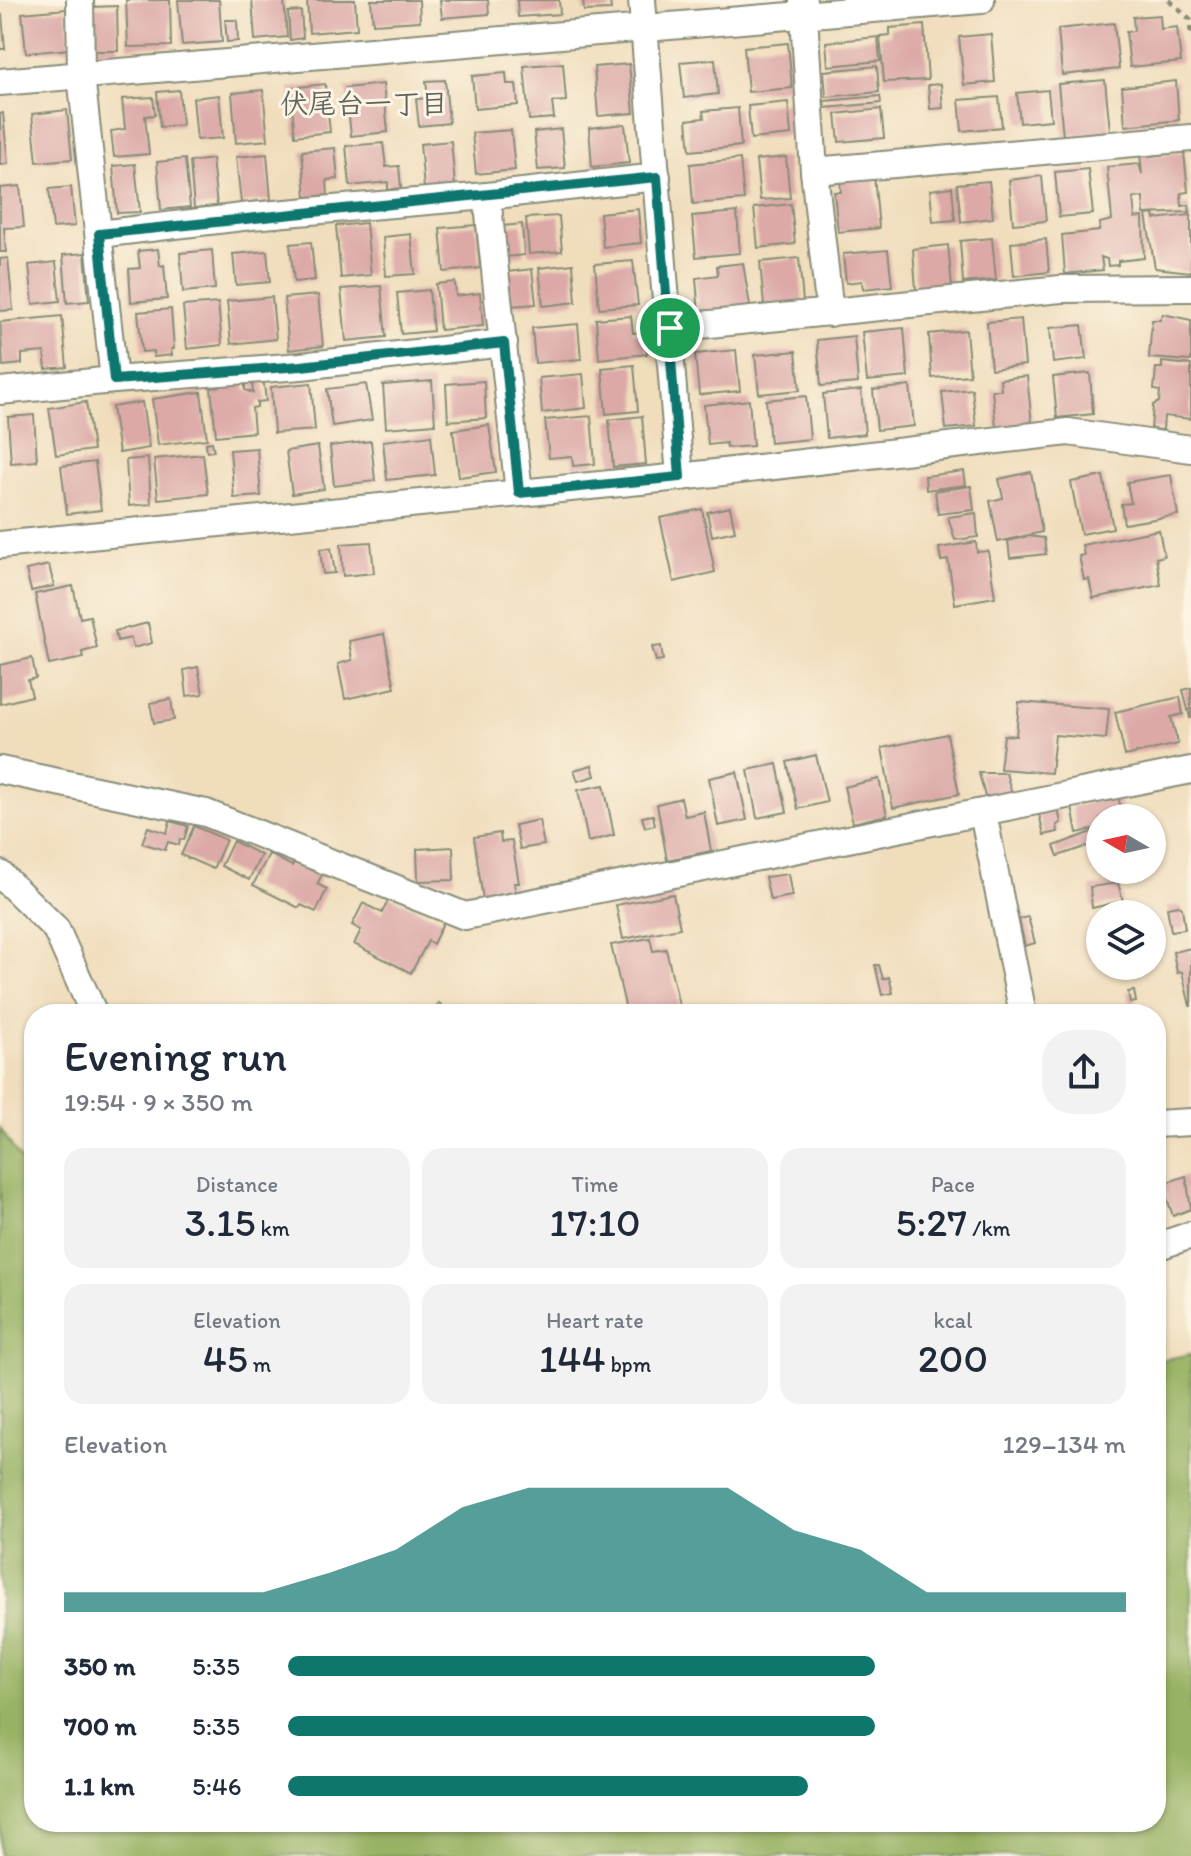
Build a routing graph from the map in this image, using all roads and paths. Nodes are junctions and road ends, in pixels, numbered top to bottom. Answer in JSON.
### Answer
{"nodes":[{"id":1,"x":80,"y":0,"type":"edge"},
{"id":2,"x":981,"y":0,"type":"edge"},
{"id":3,"x":1169,"y":0,"type":"edge"},
{"id":4,"x":804,"y":9,"type":"edge"},
{"id":5,"x":643,"y":13,"type":"edge"},
{"id":6,"x":1191,"y":34,"type":"edge"},
{"id":7,"x":81,"y":75,"type":"junction"},
{"id":8,"x":0,"y":82,"type":"edge"},
{"id":9,"x":1191,"y":138,"type":"edge"},
{"id":10,"x":814,"y":171,"type":"junction"},
{"id":11,"x":657,"y":177,"type":"junction"},
{"id":12,"x":487,"y":196,"type":"junction"},
{"id":13,"x":99,"y":234,"type":"junction"},
{"id":14,"x":1191,"y":288,"type":"edge"},
{"id":15,"x":830,"y":313,"type":"junction"},
{"id":16,"x":670,"y":328,"type":"junction"},
{"id":17,"x":504,"y":343,"type":"junction"},
{"id":18,"x":114,"y":380,"type":"junction"},
{"id":19,"x":0,"y":391,"type":"edge"},
{"id":20,"x":1191,"y":449,"type":"edge"},
{"id":21,"x":680,"y":477,"type":"junction"},
{"id":22,"x":519,"y":493,"type":"junction"},
{"id":23,"x":0,"y":545,"type":"edge"},
{"id":24,"x":0,"y":770,"type":"edge"},
{"id":25,"x":1191,"y":770,"type":"edge"},
{"id":26,"x":983,"y":813,"type":"junction"},
{"id":27,"x":0,"y":874,"type":"edge"},
{"id":28,"x":90,"y":1004,"type":"edge"},
{"id":29,"x":1021,"y":1004,"type":"edge"},
{"id":30,"x":1191,"y":1122,"type":"edge"},
{"id":31,"x":1166,"y":1123,"type":"edge"},
{"id":32,"x":1191,"y":1235,"type":"edge"},
{"id":33,"x":1166,"y":1244,"type":"edge"}],
"edges":[{"from":1,"to":7,"type":"street"},
{"from":2,"to":4,"type":"street"},
{"from":3,"to":6,"type":"path"},
{"from":4,"to":5,"type":"street"},
{"from":4,"to":10,"type":"street"},
{"from":5,"to":7,"type":"street"},
{"from":5,"to":11,"type":"street"},
{"from":7,"to":8,"type":"street"},
{"from":7,"to":13,"type":"street"},
{"from":9,"to":10,"type":"street"},
{"from":10,"to":15,"type":"street"},
{"from":11,"to":12,"type":"street"},
{"from":11,"to":16,"type":"street"},
{"from":12,"to":13,"type":"street"},
{"from":12,"to":17,"type":"street"},
{"from":13,"to":18,"type":"street"},
{"from":14,"to":15,"type":"street"},
{"from":15,"to":16,"type":"street"},
{"from":16,"to":21,"type":"street"},
{"from":17,"to":18,"type":"street"},
{"from":17,"to":22,"type":"street"},
{"from":18,"to":19,"type":"street"},
{"from":20,"to":21,"type":"street"},
{"from":21,"to":22,"type":"street"},
{"from":22,"to":23,"type":"street"},
{"from":24,"to":26,"type":"street"},
{"from":25,"to":26,"type":"street"},
{"from":26,"to":29,"type":"street"},
{"from":27,"to":28,"type":"street"},
{"from":30,"to":31,"type":"street"},
{"from":32,"to":33,"type":"street"}]}
